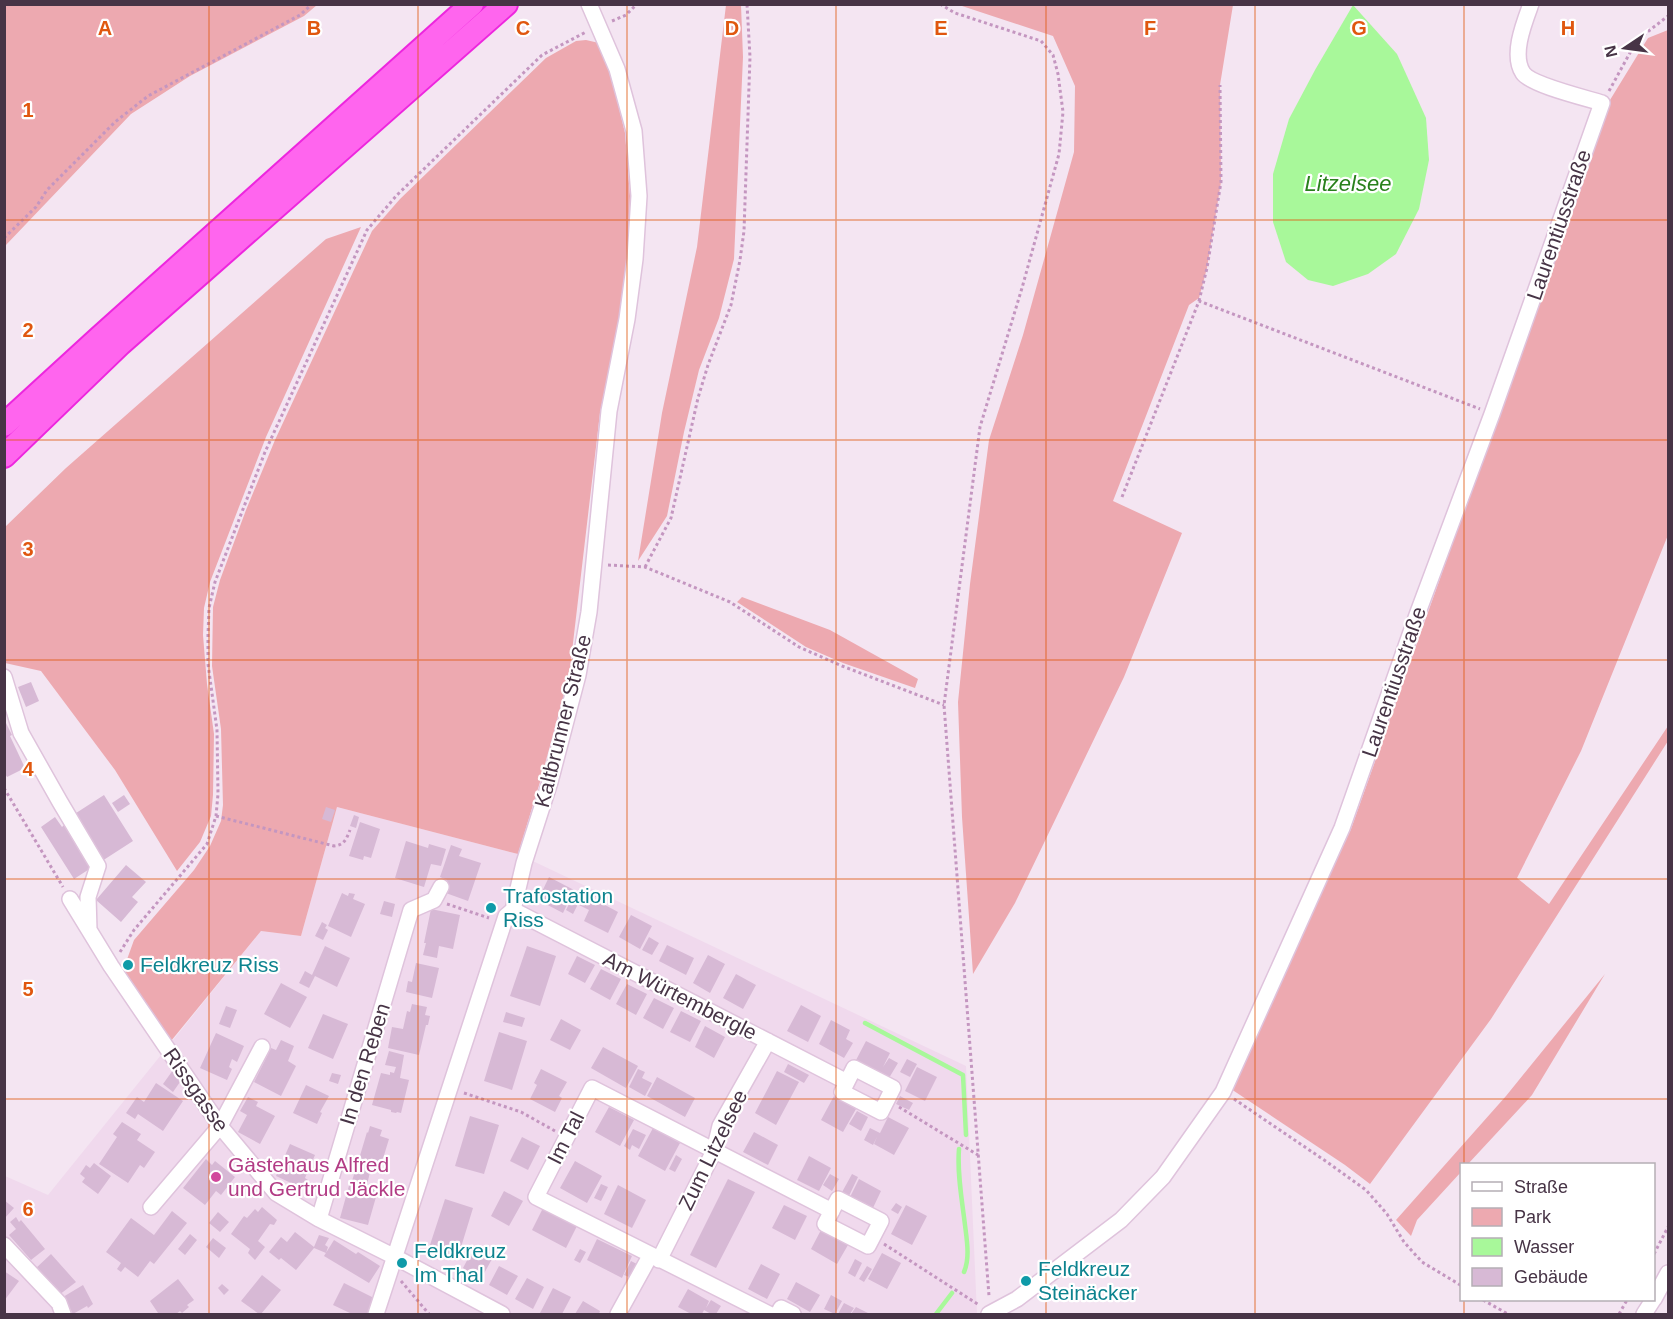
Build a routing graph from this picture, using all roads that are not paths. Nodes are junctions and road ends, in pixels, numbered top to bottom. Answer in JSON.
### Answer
{"nodes":[{"id":1,"x":472,"y":4,"type":"edge"},
{"id":2,"x":506,"y":4,"type":"edge"},
{"id":3,"x":589,"y":4,"type":"edge"},
{"id":4,"x":1531,"y":4,"type":"edge"},
{"id":5,"x":4,"y":425,"type":"edge"},
{"id":6,"x":4,"y":456,"type":"edge"},
{"id":7,"x":4,"y":677,"type":"edge"},
{"id":8,"x":437,"y":894,"type":"road end"},
{"id":9,"x":70,"y":899,"type":"road end"},
{"id":10,"x":513,"y":910,"type":"junction"},
{"id":11,"x":89,"y":930,"type":"junction"},
{"id":12,"x":768,"y":1041,"type":"junction"},
{"id":13,"x":262,"y":1047,"type":"dead end"},
{"id":14,"x":847,"y":1082,"type":"junction"},
{"id":15,"x":220,"y":1126,"type":"junction"},
{"id":16,"x":714,"y":1151,"type":"junction"},
{"id":17,"x":151,"y":1207,"type":"dead end"},
{"id":18,"x":832,"y":1211,"type":"junction"},
{"id":19,"x":319,"y":1219,"type":"junction"},
{"id":20,"x":4,"y":1245,"type":"edge"},
{"id":21,"x":395,"y":1257,"type":"junction"},
{"id":22,"x":655,"y":1258,"type":"junction"},
{"id":23,"x":1668,"y":1273,"type":"edge"},
{"id":24,"x":1655,"y":1296,"type":"edge"},
{"id":25,"x":1652,"y":1301,"type":"edge"},
{"id":26,"x":63,"y":1314,"type":"edge"},
{"id":27,"x":376,"y":1314,"type":"edge"},
{"id":28,"x":502,"y":1314,"type":"edge"},
{"id":29,"x":618,"y":1314,"type":"edge"},
{"id":30,"x":769,"y":1314,"type":"edge"},
{"id":31,"x":778,"y":1314,"type":"edge"},
{"id":32,"x":793,"y":1314,"type":"edge"},
{"id":33,"x":990,"y":1314,"type":"edge"},
{"id":34,"x":1644,"y":1314,"type":"edge"}],
"edges":[{"from":1,"to":5,"type":"highway"},
{"from":2,"to":6,"type":"highway"},
{"from":3,"to":10,"type":"street","name":"Kaltbrunner Straße"},
{"from":4,"to":33,"type":"street","name":"Laurentiusstraße"},
{"from":7,"to":11,"type":"street"},
{"from":8,"to":19,"type":"street","name":"In den Reben"},
{"from":9,"to":11,"type":"street","name":"Rissgasse"},
{"from":10,"to":12,"type":"street","name":"Am Würtembergle"},
{"from":10,"to":21,"type":"street","name":"Kaltbrunner Straße"},
{"from":11,"to":15,"type":"street","name":"Rissgasse"},
{"from":12,"to":14,"type":"street","name":"Am Würtembergle"},
{"from":12,"to":16,"type":"street","name":"Zum Litzelsee"},
{"from":13,"to":15,"type":"street"},
{"from":14,"to":14,"type":"street"},
{"from":15,"to":17,"type":"street"},
{"from":15,"to":19,"type":"street","name":"Rissgasse"},
{"from":16,"to":18,"type":"street","name":"Im Tal"},
{"from":16,"to":22,"type":"street","name":"Zum Litzelsee"},
{"from":16,"to":22,"type":"street","name":"Im Tal"},
{"from":18,"to":18,"type":"street"},
{"from":19,"to":21,"type":"street","name":"Rissgasse"},
{"from":20,"to":26,"type":"street"},
{"from":21,"to":27,"type":"street","name":"Kaltbrunner Straße"},
{"from":21,"to":28,"type":"street","name":"Rissgasse"},
{"from":22,"to":29,"type":"street","name":"Zum Litzelsee"},
{"from":22,"to":30,"type":"street","name":"Im Tal"},
{"from":23,"to":24,"type":"street"},
{"from":25,"to":34,"type":"street"},
{"from":31,"to":32,"type":"street"}]}
